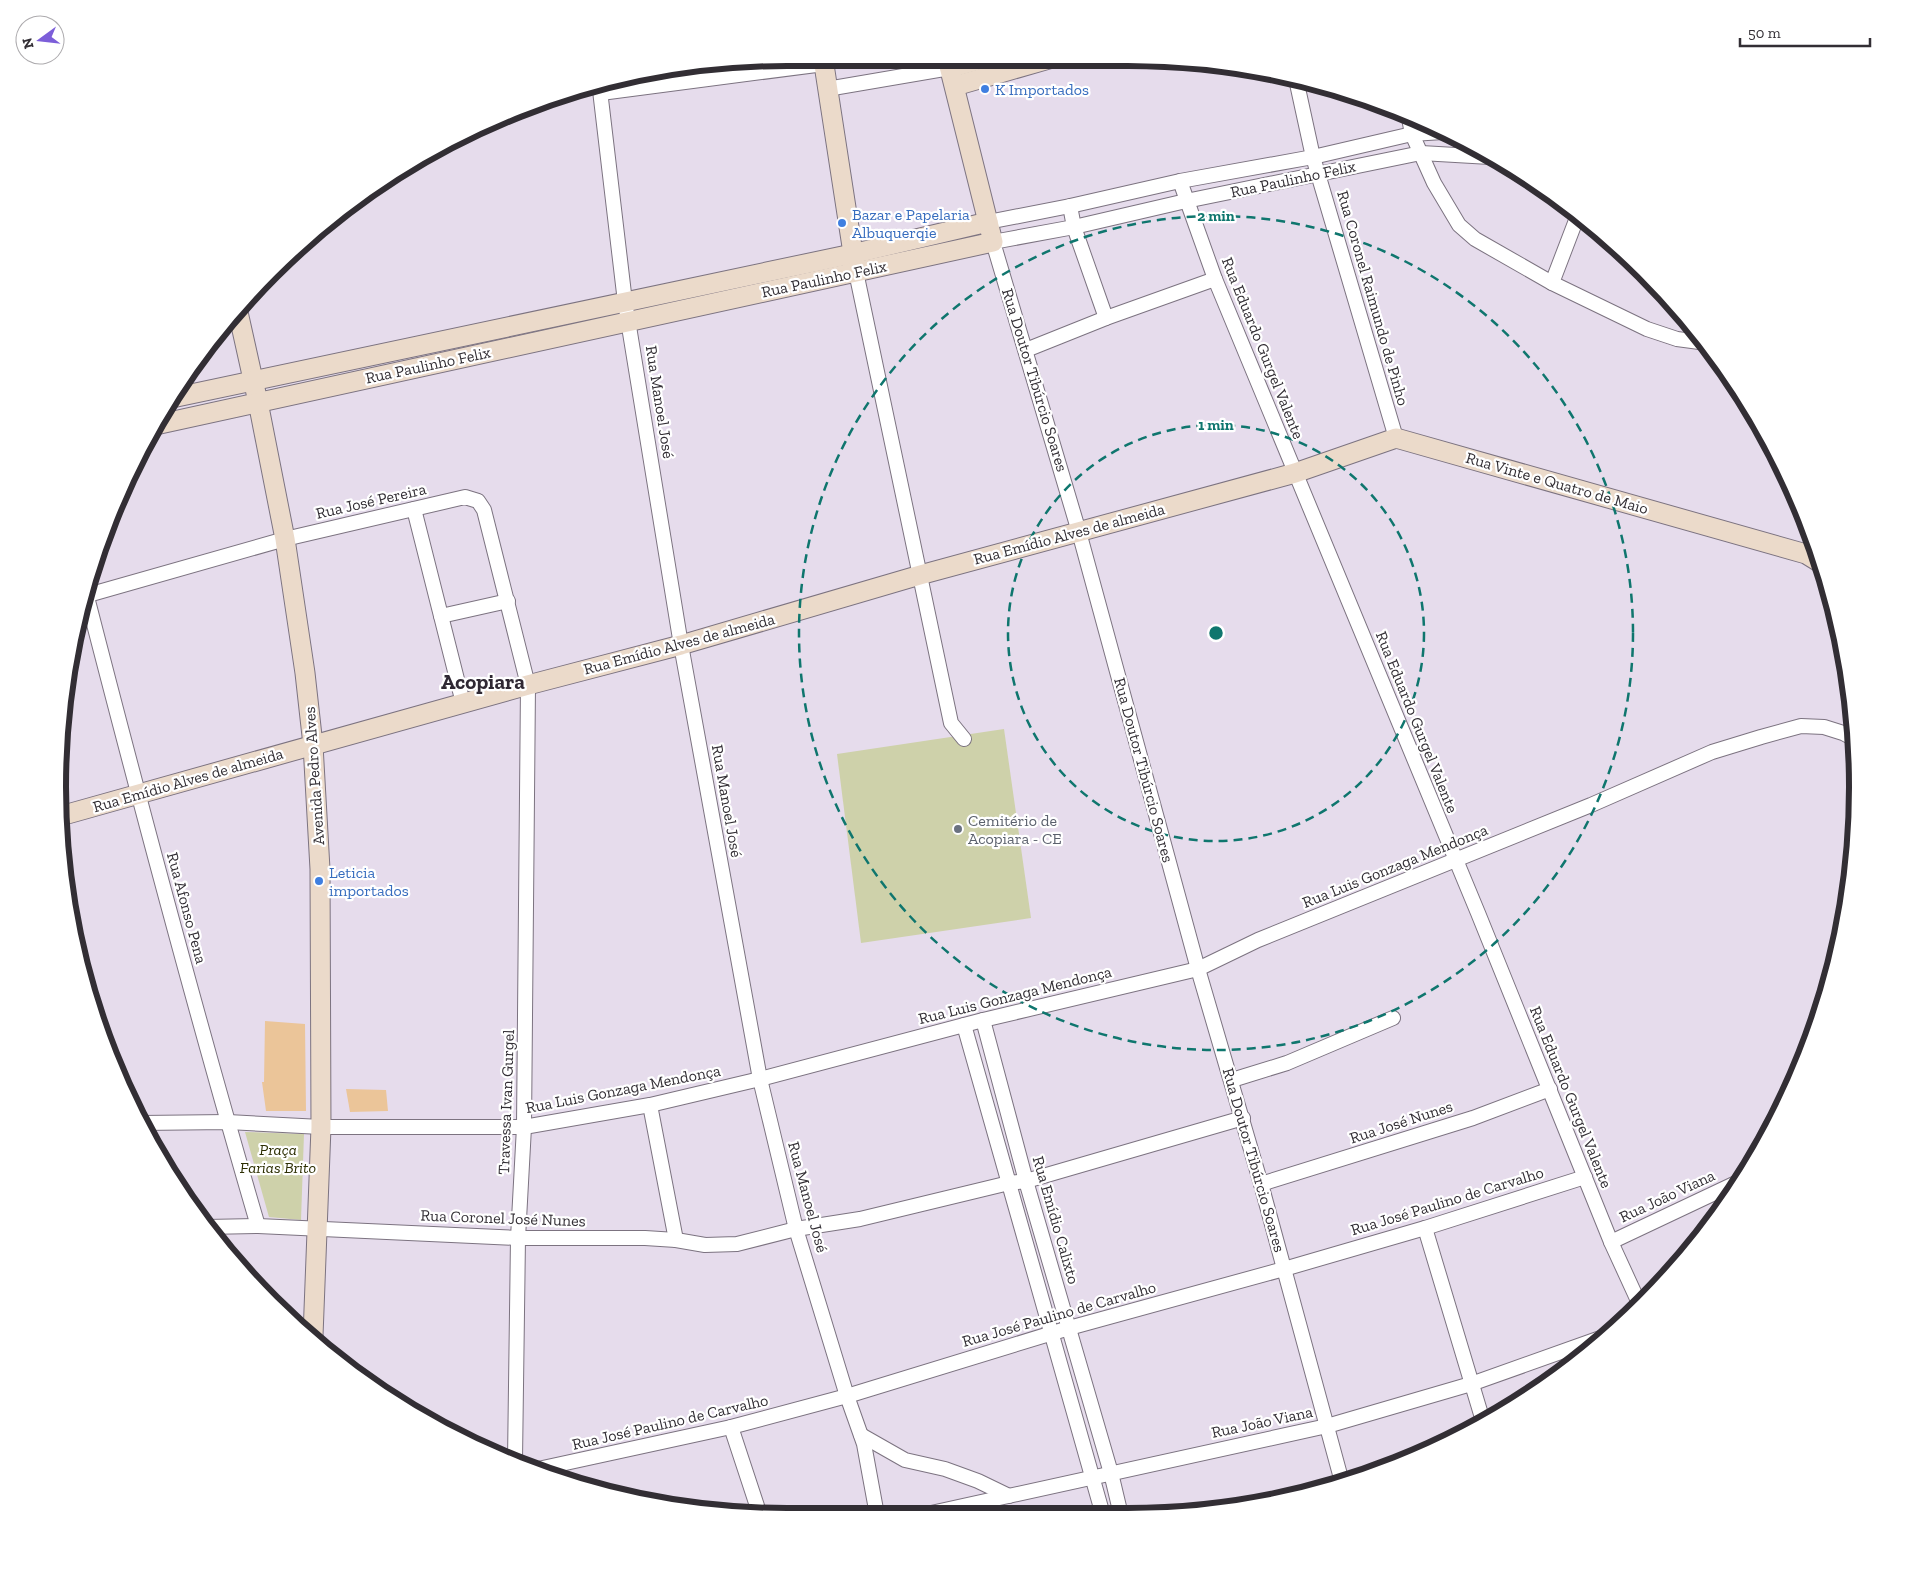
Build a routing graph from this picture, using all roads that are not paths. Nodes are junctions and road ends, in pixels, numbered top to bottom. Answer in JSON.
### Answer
{"nodes":[{"id":1,"x":776,"y":66,"type":"edge"},
{"id":2,"x":824,"y":66,"type":"edge"},
{"id":3,"x":934,"y":66,"type":"edge"},
{"id":4,"x":949,"y":66,"type":"edge"},
{"id":5,"x":996,"y":66,"type":"edge"},
{"id":6,"x":635,"y":83,"type":"edge"},
{"id":7,"x":955,"y":86,"type":"junction"},
{"id":8,"x":1298,"y":87,"type":"edge"},
{"id":9,"x":827,"y":89,"type":"junction"},
{"id":10,"x":600,"y":91,"type":"edge"},
{"id":11,"x":1410,"y":124,"type":"edge"},
{"id":12,"x":1430,"y":133,"type":"edge"},
{"id":13,"x":1412,"y":134,"type":"junction"},
{"id":14,"x":1420,"y":154,"type":"junction"},
{"id":15,"x":1476,"y":156,"type":"edge"},
{"id":16,"x":1313,"y":157,"type":"junction"},
{"id":17,"x":1318,"y":174,"type":"junction"},
{"id":18,"x":1180,"y":181,"type":"junction"},
{"id":19,"x":1186,"y":201,"type":"junction"},
{"id":20,"x":1070,"y":206,"type":"junction"},
{"id":21,"x":988,"y":222,"type":"junction"},
{"id":22,"x":1575,"y":222,"type":"edge"},
{"id":23,"x":1074,"y":227,"type":"junction"},
{"id":24,"x":994,"y":242,"type":"junction"},
{"id":25,"x":852,"y":254,"type":"junction"},
{"id":26,"x":856,"y":272,"type":"junction"},
{"id":27,"x":1215,"y":279,"type":"junction"},
{"id":28,"x":1552,"y":283,"type":"junction"},
{"id":29,"x":625,"y":302,"type":"junction"},
{"id":30,"x":1106,"y":318,"type":"junction"},
{"id":31,"x":239,"y":319,"type":"edge"},
{"id":32,"x":629,"y":322,"type":"junction"},
{"id":33,"x":1694,"y":341,"type":"edge"},
{"id":34,"x":1026,"y":350,"type":"junction"},
{"id":35,"x":253,"y":382,"type":"junction"},
{"id":36,"x":182,"y":396,"type":"edge"},
{"id":37,"x":258,"y":402,"type":"junction"},
{"id":38,"x":166,"y":423,"type":"edge"},
{"id":39,"x":1396,"y":438,"type":"junction"},
{"id":40,"x":1295,"y":473,"type":"junction"},
{"id":41,"x":414,"y":510,"type":"junction"},
{"id":42,"x":1080,"y":532,"type":"junction"},
{"id":43,"x":285,"y":539,"type":"junction"},
{"id":44,"x":1809,"y":551,"type":"edge"},
{"id":45,"x":920,"y":575,"type":"junction"},
{"id":46,"x":93,"y":595,"type":"edge"},
{"id":47,"x":508,"y":601,"type":"junction"},
{"id":48,"x":90,"y":604,"type":"edge"},
{"id":49,"x":441,"y":616,"type":"junction"},
{"id":50,"x":680,"y":645,"type":"junction"},
{"id":51,"x":528,"y":685,"type":"junction"},
{"id":52,"x":463,"y":703,"type":"junction"},
{"id":53,"x":1847,"y":735,"type":"edge"},
{"id":54,"x":964,"y":739,"type":"dead end"},
{"id":55,"x":313,"y":745,"type":"junction"},
{"id":56,"x":138,"y":793,"type":"junction"},
{"id":57,"x":67,"y":814,"type":"edge"},
{"id":58,"x":1455,"y":861,"type":"junction"},
{"id":59,"x":1198,"y":969,"type":"junction"},
{"id":60,"x":1393,"y":1018,"type":"dead end"},
{"id":61,"x":983,"y":1020,"type":"junction"},
{"id":62,"x":964,"y":1025,"type":"junction"},
{"id":63,"x":760,"y":1079,"type":"junction"},
{"id":64,"x":1232,"y":1080,"type":"junction"},
{"id":65,"x":1550,"y":1089,"type":"junction"},
{"id":66,"x":650,"y":1105,"type":"junction"},
{"id":67,"x":1243,"y":1118,"type":"junction"},
{"id":68,"x":228,"y":1122,"type":"junction"},
{"id":69,"x":150,"y":1123,"type":"edge"},
{"id":70,"x":524,"y":1127,"type":"junction"},
{"id":71,"x":321,"y":1128,"type":"junction"},
{"id":72,"x":1585,"y":1177,"type":"junction"},
{"id":73,"x":1026,"y":1181,"type":"junction"},
{"id":74,"x":1009,"y":1183,"type":"junction"},
{"id":75,"x":1261,"y":1184,"type":"junction"},
{"id":76,"x":1727,"y":1187,"type":"edge"},
{"id":77,"x":258,"y":1226,"type":"junction"},
{"id":78,"x":216,"y":1228,"type":"edge"},
{"id":79,"x":317,"y":1228,"type":"junction"},
{"id":80,"x":1425,"y":1228,"type":"junction"},
{"id":81,"x":796,"y":1229,"type":"junction"},
{"id":82,"x":518,"y":1238,"type":"junction"},
{"id":83,"x":676,"y":1240,"type":"junction"},
{"id":84,"x":1611,"y":1242,"type":"junction"},
{"id":85,"x":1284,"y":1269,"type":"junction"},
{"id":86,"x":1637,"y":1298,"type":"edge"},
{"id":87,"x":1069,"y":1328,"type":"junction"},
{"id":88,"x":313,"y":1330,"type":"edge"},
{"id":89,"x":1051,"y":1334,"type":"junction"},
{"id":90,"x":1586,"y":1343,"type":"edge"},
{"id":91,"x":1471,"y":1384,"type":"junction"},
{"id":92,"x":847,"y":1396,"type":"junction"},
{"id":93,"x":1481,"y":1415,"type":"edge"},
{"id":94,"x":1327,"y":1426,"type":"junction"},
{"id":95,"x":731,"y":1428,"type":"junction"},
{"id":96,"x":861,"y":1435,"type":"junction"},
{"id":97,"x":515,"y":1454,"type":"edge"},
{"id":98,"x":549,"y":1467,"type":"edge"},
{"id":99,"x":1111,"y":1473,"type":"junction"},
{"id":100,"x":1340,"y":1475,"type":"edge"},
{"id":101,"x":1092,"y":1478,"type":"junction"},
{"id":102,"x":1009,"y":1496,"type":"junction"},
{"id":103,"x":757,"y":1507,"type":"edge"},
{"id":104,"x":876,"y":1508,"type":"edge"},
{"id":105,"x":954,"y":1508,"type":"edge"},
{"id":106,"x":1101,"y":1508,"type":"edge"},
{"id":107,"x":1119,"y":1508,"type":"edge"}],
"edges":[{"from":1,"to":6,"type":"street"},
{"from":2,"to":9,"type":"main road"},
{"from":3,"to":9,"type":"street"},
{"from":4,"to":7,"type":"main road","name":"Rua Doutor Tibúrcio Soares"},
{"from":5,"to":7,"type":"main road"},
{"from":7,"to":21,"type":"main road","name":"Rua Doutor Tibúrcio Soares"},
{"from":8,"to":16,"type":"street","name":"Rua Coronel Raimundo de Pinho"},
{"from":9,"to":25,"type":"main road"},
{"from":10,"to":29,"type":"street","name":"Rua Manoel José"},
{"from":11,"to":13,"type":"street"},
{"from":12,"to":13,"type":"street","name":"Rua Paulinho Felix"},
{"from":13,"to":14,"type":"street"},
{"from":13,"to":16,"type":"street","name":"Rua Paulinho Felix"},
{"from":14,"to":15,"type":"street","name":"Rua Paulinho Felix"},
{"from":14,"to":17,"type":"street","name":"Rua Paulinho Felix"},
{"from":14,"to":28,"type":"street"},
{"from":16,"to":17,"type":"street","name":"Rua Coronel Raimundo de Pinho"},
{"from":16,"to":18,"type":"street","name":"Rua Paulinho Felix"},
{"from":17,"to":19,"type":"street","name":"Rua Paulinho Felix"},
{"from":17,"to":39,"type":"street","name":"Rua Coronel Raimundo de Pinho"},
{"from":18,"to":19,"type":"street","name":"Rua Eduardo Gurgel Valente"},
{"from":18,"to":20,"type":"street","name":"Rua Paulinho Felix"},
{"from":19,"to":23,"type":"street","name":"Rua Paulinho Felix"},
{"from":19,"to":27,"type":"street","name":"Rua Eduardo Gurgel Valente"},
{"from":20,"to":21,"type":"street","name":"Rua Paulinho Felix"},
{"from":20,"to":23,"type":"street"},
{"from":21,"to":24,"type":"main road","name":"Rua Doutor Tibúrcio Soares"},
{"from":21,"to":25,"type":"main road","name":"Rua Paulinho Felix"},
{"from":22,"to":28,"type":"street"},
{"from":23,"to":24,"type":"street","name":"Rua Paulinho Felix"},
{"from":23,"to":30,"type":"street"},
{"from":24,"to":26,"type":"main road","name":"Rua Paulinho Felix"},
{"from":24,"to":34,"type":"street","name":"Rua Doutor Tibúrcio Soares"},
{"from":25,"to":26,"type":"main road"},
{"from":25,"to":29,"type":"main road","name":"Rua Paulinho Felix"},
{"from":26,"to":32,"type":"main road","name":"Rua Paulinho Felix"},
{"from":26,"to":45,"type":"street"},
{"from":27,"to":30,"type":"street"},
{"from":27,"to":40,"type":"street","name":"Rua Eduardo Gurgel Valente"},
{"from":28,"to":33,"type":"street"},
{"from":29,"to":32,"type":"street","name":"Rua Manoel José"},
{"from":29,"to":35,"type":"main road","name":"Rua Paulinho Felix"},
{"from":30,"to":34,"type":"street"},
{"from":31,"to":35,"type":"main road","name":"Avenida Pedro Alves"},
{"from":32,"to":37,"type":"main road","name":"Rua Paulinho Felix"},
{"from":32,"to":50,"type":"street","name":"Rua Manoel José"},
{"from":34,"to":42,"type":"street","name":"Rua Doutor Tibúrcio Soares"},
{"from":35,"to":36,"type":"main road","name":"Rua Paulinho Felix"},
{"from":35,"to":37,"type":"main road","name":"Avenida Pedro Alves"},
{"from":37,"to":38,"type":"main road","name":"Rua Paulinho Felix"},
{"from":37,"to":43,"type":"main road","name":"Avenida Pedro Alves"},
{"from":39,"to":40,"type":"main road"},
{"from":39,"to":44,"type":"main road","name":"Rua Vinte e Quatro de Maio"},
{"from":40,"to":42,"type":"main road","name":"Rua Emídio Alves de almeida"},
{"from":40,"to":58,"type":"street","name":"Rua Eduardo Gurgel Valente"},
{"from":41,"to":43,"type":"street","name":"Rua José Pereira"},
{"from":41,"to":47,"type":"street","name":"Rua José Pereira"},
{"from":41,"to":49,"type":"street"},
{"from":42,"to":45,"type":"main road","name":"Rua Emídio Alves de almeida"},
{"from":42,"to":59,"type":"street","name":"Rua Doutor Tibúrcio Soares"},
{"from":43,"to":46,"type":"street","name":"Rua José Pereira"},
{"from":43,"to":55,"type":"main road","name":"Avenida Pedro Alves"},
{"from":45,"to":50,"type":"main road","name":"Rua Emídio Alves de almeida"},
{"from":45,"to":54,"type":"street"},
{"from":47,"to":49,"type":"street"},
{"from":47,"to":51,"type":"street","name":"Rua José Pereira"},
{"from":48,"to":56,"type":"street","name":"Rua Afonso Pena"},
{"from":49,"to":52,"type":"street"},
{"from":50,"to":51,"type":"main road","name":"Rua Emídio Alves de almeida"},
{"from":50,"to":63,"type":"street","name":"Rua Manoel José"},
{"from":51,"to":52,"type":"main road","name":"Rua Emídio Alves de almeida"},
{"from":51,"to":70,"type":"street","name":"Travessa Ivan Gurgel"},
{"from":52,"to":55,"type":"main road","name":"Rua Emídio Alves de almeida"},
{"from":53,"to":58,"type":"street","name":"Rua Luis Gonzaga Mendonça"},
{"from":55,"to":56,"type":"main road","name":"Rua Emídio Alves de almeida"},
{"from":55,"to":71,"type":"main road","name":"Avenida Pedro Alves"},
{"from":56,"to":57,"type":"main road","name":"Rua Emídio Alves de almeida"},
{"from":56,"to":68,"type":"street","name":"Rua Afonso Pena"},
{"from":58,"to":59,"type":"street","name":"Rua Luis Gonzaga Mendonça"},
{"from":58,"to":65,"type":"street","name":"Rua Eduardo Gurgel Valente"},
{"from":59,"to":61,"type":"street","name":"Rua Luis Gonzaga Mendonça"},
{"from":59,"to":64,"type":"street","name":"Rua Doutor Tibúrcio Soares"},
{"from":60,"to":64,"type":"street"},
{"from":61,"to":62,"type":"street","name":"Rua Luis Gonzaga Mendonça"},
{"from":61,"to":73,"type":"street","name":"Rua Emídio Calixto"},
{"from":62,"to":63,"type":"street","name":"Rua Luis Gonzaga Mendonça"},
{"from":62,"to":74,"type":"street"},
{"from":63,"to":66,"type":"street","name":"Rua Luis Gonzaga Mendonça"},
{"from":63,"to":81,"type":"street","name":"Rua Manoel José"},
{"from":64,"to":67,"type":"street","name":"Rua Doutor Tibúrcio Soares"},
{"from":65,"to":72,"type":"street","name":"Rua Eduardo Gurgel Valente"},
{"from":65,"to":75,"type":"street","name":"Rua José Nunes"},
{"from":66,"to":70,"type":"street","name":"Rua Luis Gonzaga Mendonça"},
{"from":66,"to":83,"type":"street"},
{"from":67,"to":73,"type":"street","name":"Rua Coronel José Nunes"},
{"from":67,"to":75,"type":"street","name":"Rua Doutor Tibúrcio Soares"},
{"from":68,"to":69,"type":"street","name":"Rua Luis Gonzaga Mendonça"},
{"from":68,"to":71,"type":"street","name":"Rua Luis Gonzaga Mendonça"},
{"from":68,"to":77,"type":"street","name":"Rua Afonso Pena"},
{"from":70,"to":71,"type":"street","name":"Rua Luis Gonzaga Mendonça"},
{"from":70,"to":82,"type":"street","name":"Travessa Ivan Gurgel"},
{"from":71,"to":79,"type":"main road","name":"Avenida Pedro Alves"},
{"from":72,"to":80,"type":"street","name":"Rua José Paulino de Carvalho"},
{"from":72,"to":84,"type":"street","name":"Rua Eduardo Gurgel Valente"},
{"from":73,"to":74,"type":"street","name":"Rua Coronel José Nunes"},
{"from":73,"to":87,"type":"street","name":"Rua Emídio Calixto"},
{"from":74,"to":81,"type":"street","name":"Rua Coronel José Nunes"},
{"from":74,"to":89,"type":"street"},
{"from":75,"to":85,"type":"street","name":"Rua Doutor Tibúrcio Soares"},
{"from":76,"to":84,"type":"street","name":"Rua João Viana"},
{"from":77,"to":78,"type":"street","name":"Rua Coronel José Nunes"},
{"from":77,"to":79,"type":"street","name":"Rua Coronel José Nunes"},
{"from":79,"to":82,"type":"street","name":"Rua Coronel José Nunes"},
{"from":79,"to":88,"type":"main road","name":"Avenida Pedro Alves"},
{"from":80,"to":85,"type":"street","name":"Rua José Paulino de Carvalho"},
{"from":80,"to":91,"type":"street"},
{"from":81,"to":83,"type":"street","name":"Rua Coronel José Nunes"},
{"from":81,"to":92,"type":"street","name":"Rua Manoel José"},
{"from":82,"to":83,"type":"street","name":"Rua Coronel José Nunes"},
{"from":82,"to":97,"type":"street","name":"Travessa Ivan Gurgel"},
{"from":84,"to":86,"type":"street","name":"Rua Eduardo Gurgel Valente"},
{"from":85,"to":87,"type":"street","name":"Rua José Paulino de Carvalho"},
{"from":85,"to":94,"type":"street","name":"Rua Doutor Tibúrcio Soares"},
{"from":87,"to":89,"type":"street","name":"Rua José Paulino de Carvalho"},
{"from":87,"to":99,"type":"street","name":"Rua Emídio Calixto"},
{"from":89,"to":92,"type":"street","name":"Rua José Paulino de Carvalho"},
{"from":89,"to":101,"type":"street"},
{"from":90,"to":91,"type":"street","name":"Rua João Viana"},
{"from":91,"to":93,"type":"street"},
{"from":91,"to":94,"type":"street","name":"Rua João Viana"},
{"from":92,"to":95,"type":"street","name":"Rua José Paulino de Carvalho"},
{"from":92,"to":96,"type":"street","name":"Rua Manoel José"},
{"from":94,"to":99,"type":"street","name":"Rua João Viana"},
{"from":94,"to":100,"type":"street","name":"Rua Doutor Tibúrcio Soares"},
{"from":95,"to":98,"type":"street","name":"Rua José Paulino de Carvalho"},
{"from":95,"to":103,"type":"street"},
{"from":96,"to":102,"type":"street"},
{"from":96,"to":104,"type":"street","name":"Rua Manoel José"},
{"from":99,"to":101,"type":"street","name":"Rua João Viana"},
{"from":99,"to":107,"type":"street","name":"Rua Emídio Calixto"},
{"from":101,"to":102,"type":"street","name":"Rua João Viana"},
{"from":101,"to":106,"type":"street"},
{"from":102,"to":105,"type":"street","name":"Rua João Viana"}]}
